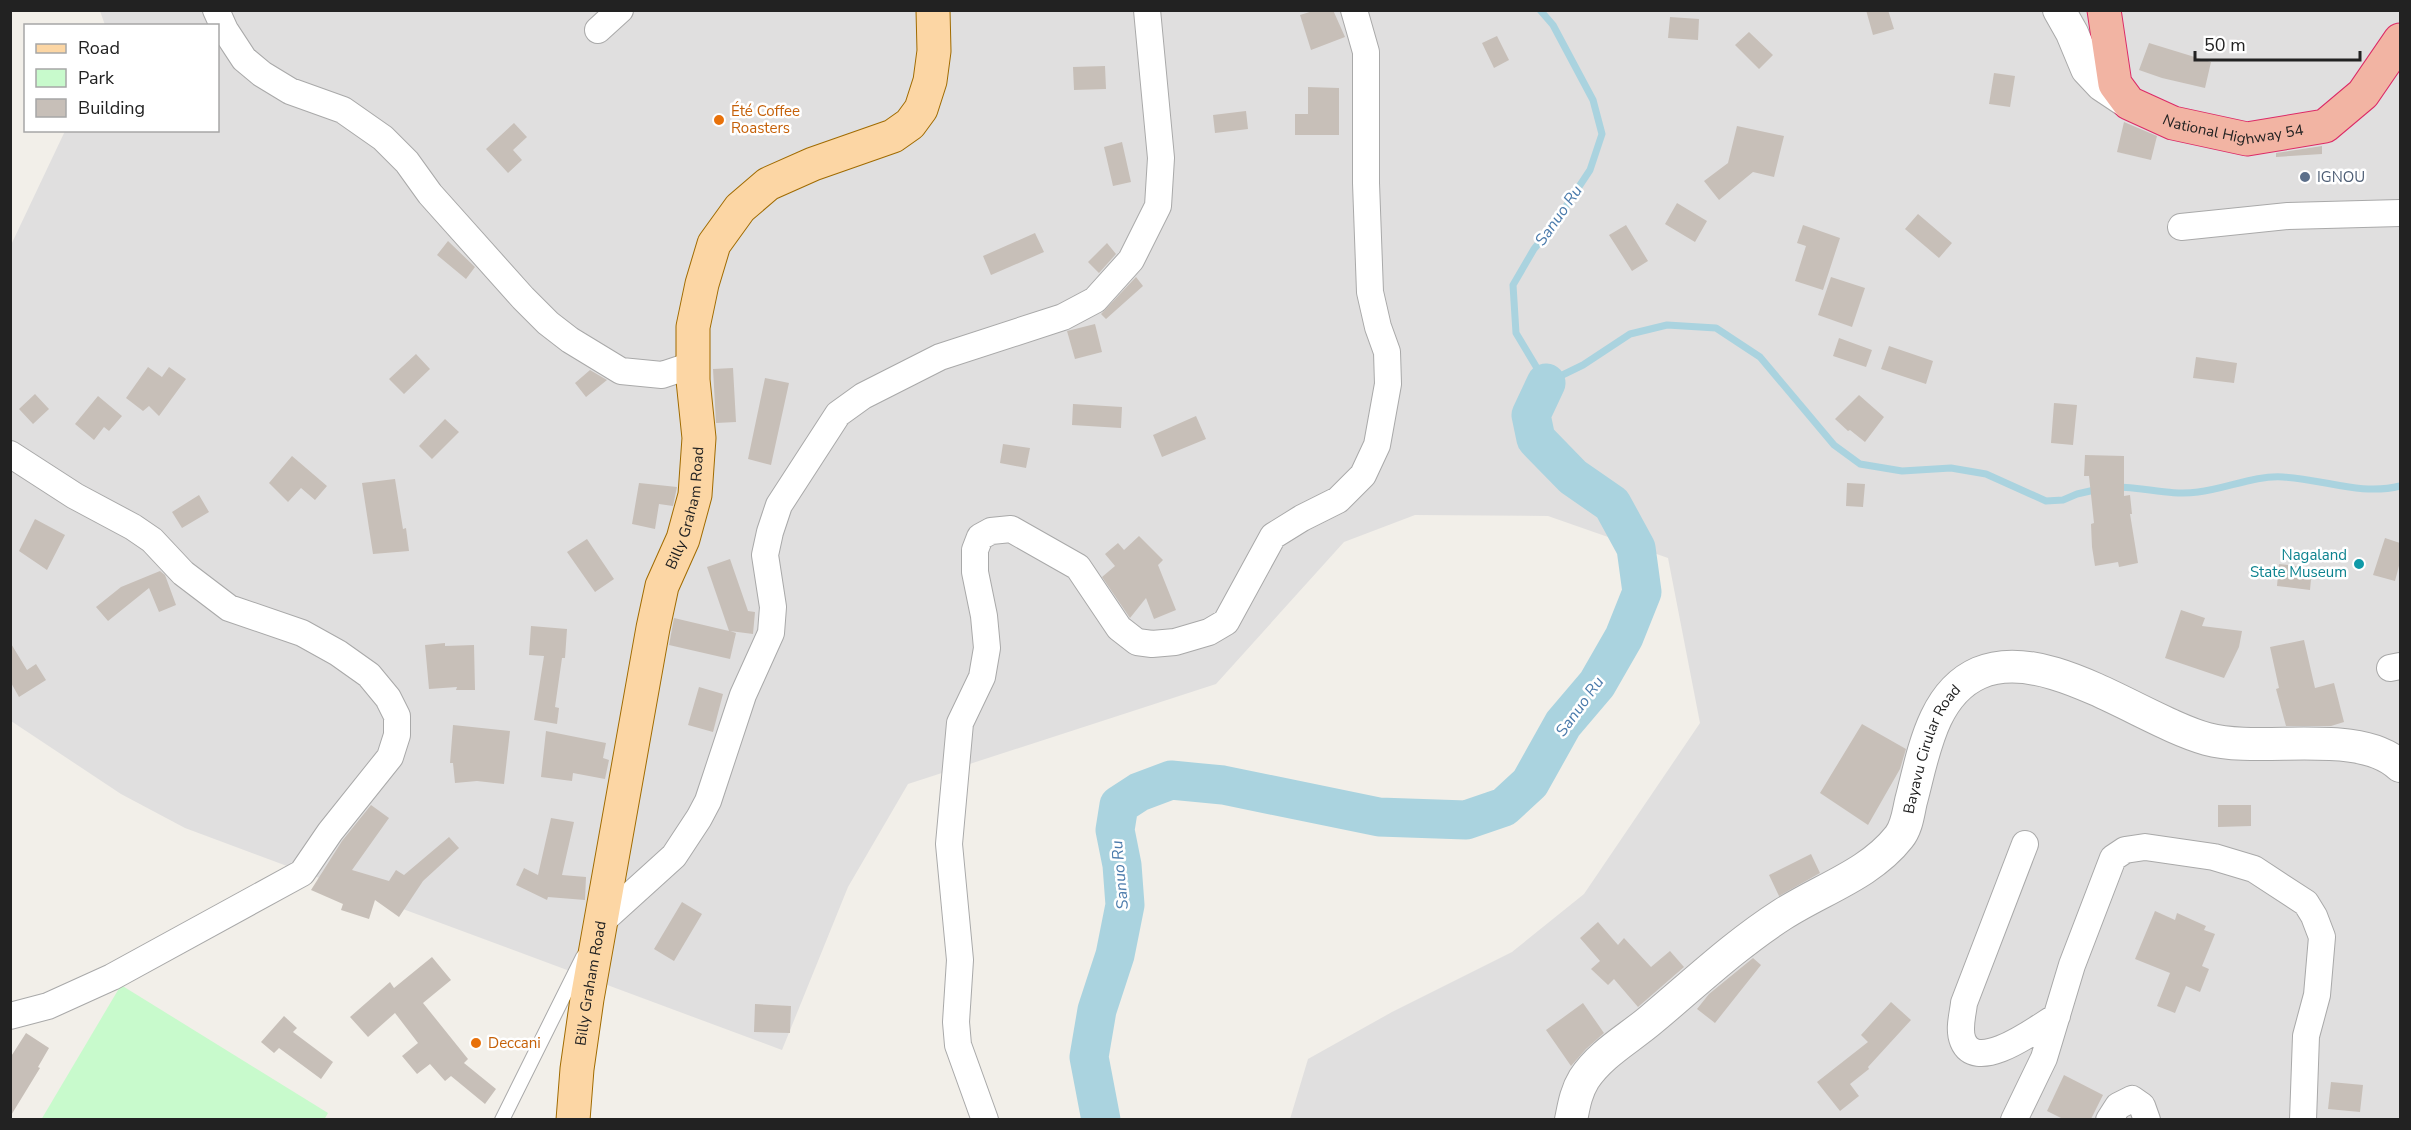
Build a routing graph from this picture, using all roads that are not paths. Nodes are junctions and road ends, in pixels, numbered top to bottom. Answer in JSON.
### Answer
{"nodes":[{"id":1,"x":620,"y":10,"type":"edge"},
{"id":2,"x":933,"y":10,"type":"edge"},
{"id":3,"x":1147,"y":10,"type":"edge"},
{"id":4,"x":1353,"y":10,"type":"edge"},
{"id":5,"x":2059,"y":10,"type":"edge"},
{"id":6,"x":2104,"y":10,"type":"edge"},
{"id":7,"x":217,"y":17,"type":"edge"},
{"id":8,"x":598,"y":30,"type":"dead end"},
{"id":9,"x":2400,"y":40,"type":"edge"},
{"id":10,"x":2129,"y":103,"type":"junction"},
{"id":11,"x":2400,"y":213,"type":"edge"},
{"id":12,"x":2181,"y":226,"type":"dead end"},
{"id":13,"x":692,"y":365,"type":"junction"},
{"id":14,"x":10,"y":454,"type":"edge"},
{"id":15,"x":2400,"y":766,"type":"edge"},
{"id":16,"x":2025,"y":844,"type":"dead end"},
{"id":17,"x":600,"y":924,"type":"junction"},
{"id":18,"x":10,"y":1016,"type":"edge"},
{"id":19,"x":2057,"y":1016,"type":"junction"},
{"id":20,"x":502,"y":1119,"type":"edge"},
{"id":21,"x":573,"y":1119,"type":"edge"},
{"id":22,"x":985,"y":1119,"type":"edge"},
{"id":23,"x":1571,"y":1119,"type":"edge"},
{"id":24,"x":2014,"y":1119,"type":"edge"},
{"id":25,"x":2109,"y":1119,"type":"edge"},
{"id":26,"x":2147,"y":1119,"type":"edge"},
{"id":27,"x":2303,"y":1119,"type":"edge"}],
"edges":[{"from":1,"to":8,"type":"street"},
{"from":2,"to":13,"type":"main road","name":"Billy Graham Road"},
{"from":3,"to":17,"type":"street"},
{"from":4,"to":22,"type":"street"},
{"from":5,"to":10,"type":"street"},
{"from":6,"to":10,"type":"highway"},
{"from":7,"to":13,"type":"street"},
{"from":9,"to":10,"type":"highway","name":"National Highway 54"},
{"from":11,"to":12,"type":"street"},
{"from":13,"to":17,"type":"main road","name":"Billy Graham Road"},
{"from":14,"to":18,"type":"street"},
{"from":15,"to":23,"type":"street","name":"Bayavu Cirular Road"},
{"from":16,"to":19,"type":"street"},
{"from":17,"to":20,"type":"lane"},
{"from":17,"to":21,"type":"main road","name":"Billy Graham Road"},
{"from":19,"to":24,"type":"street"},
{"from":19,"to":27,"type":"street"},
{"from":25,"to":26,"type":"street"}]}
